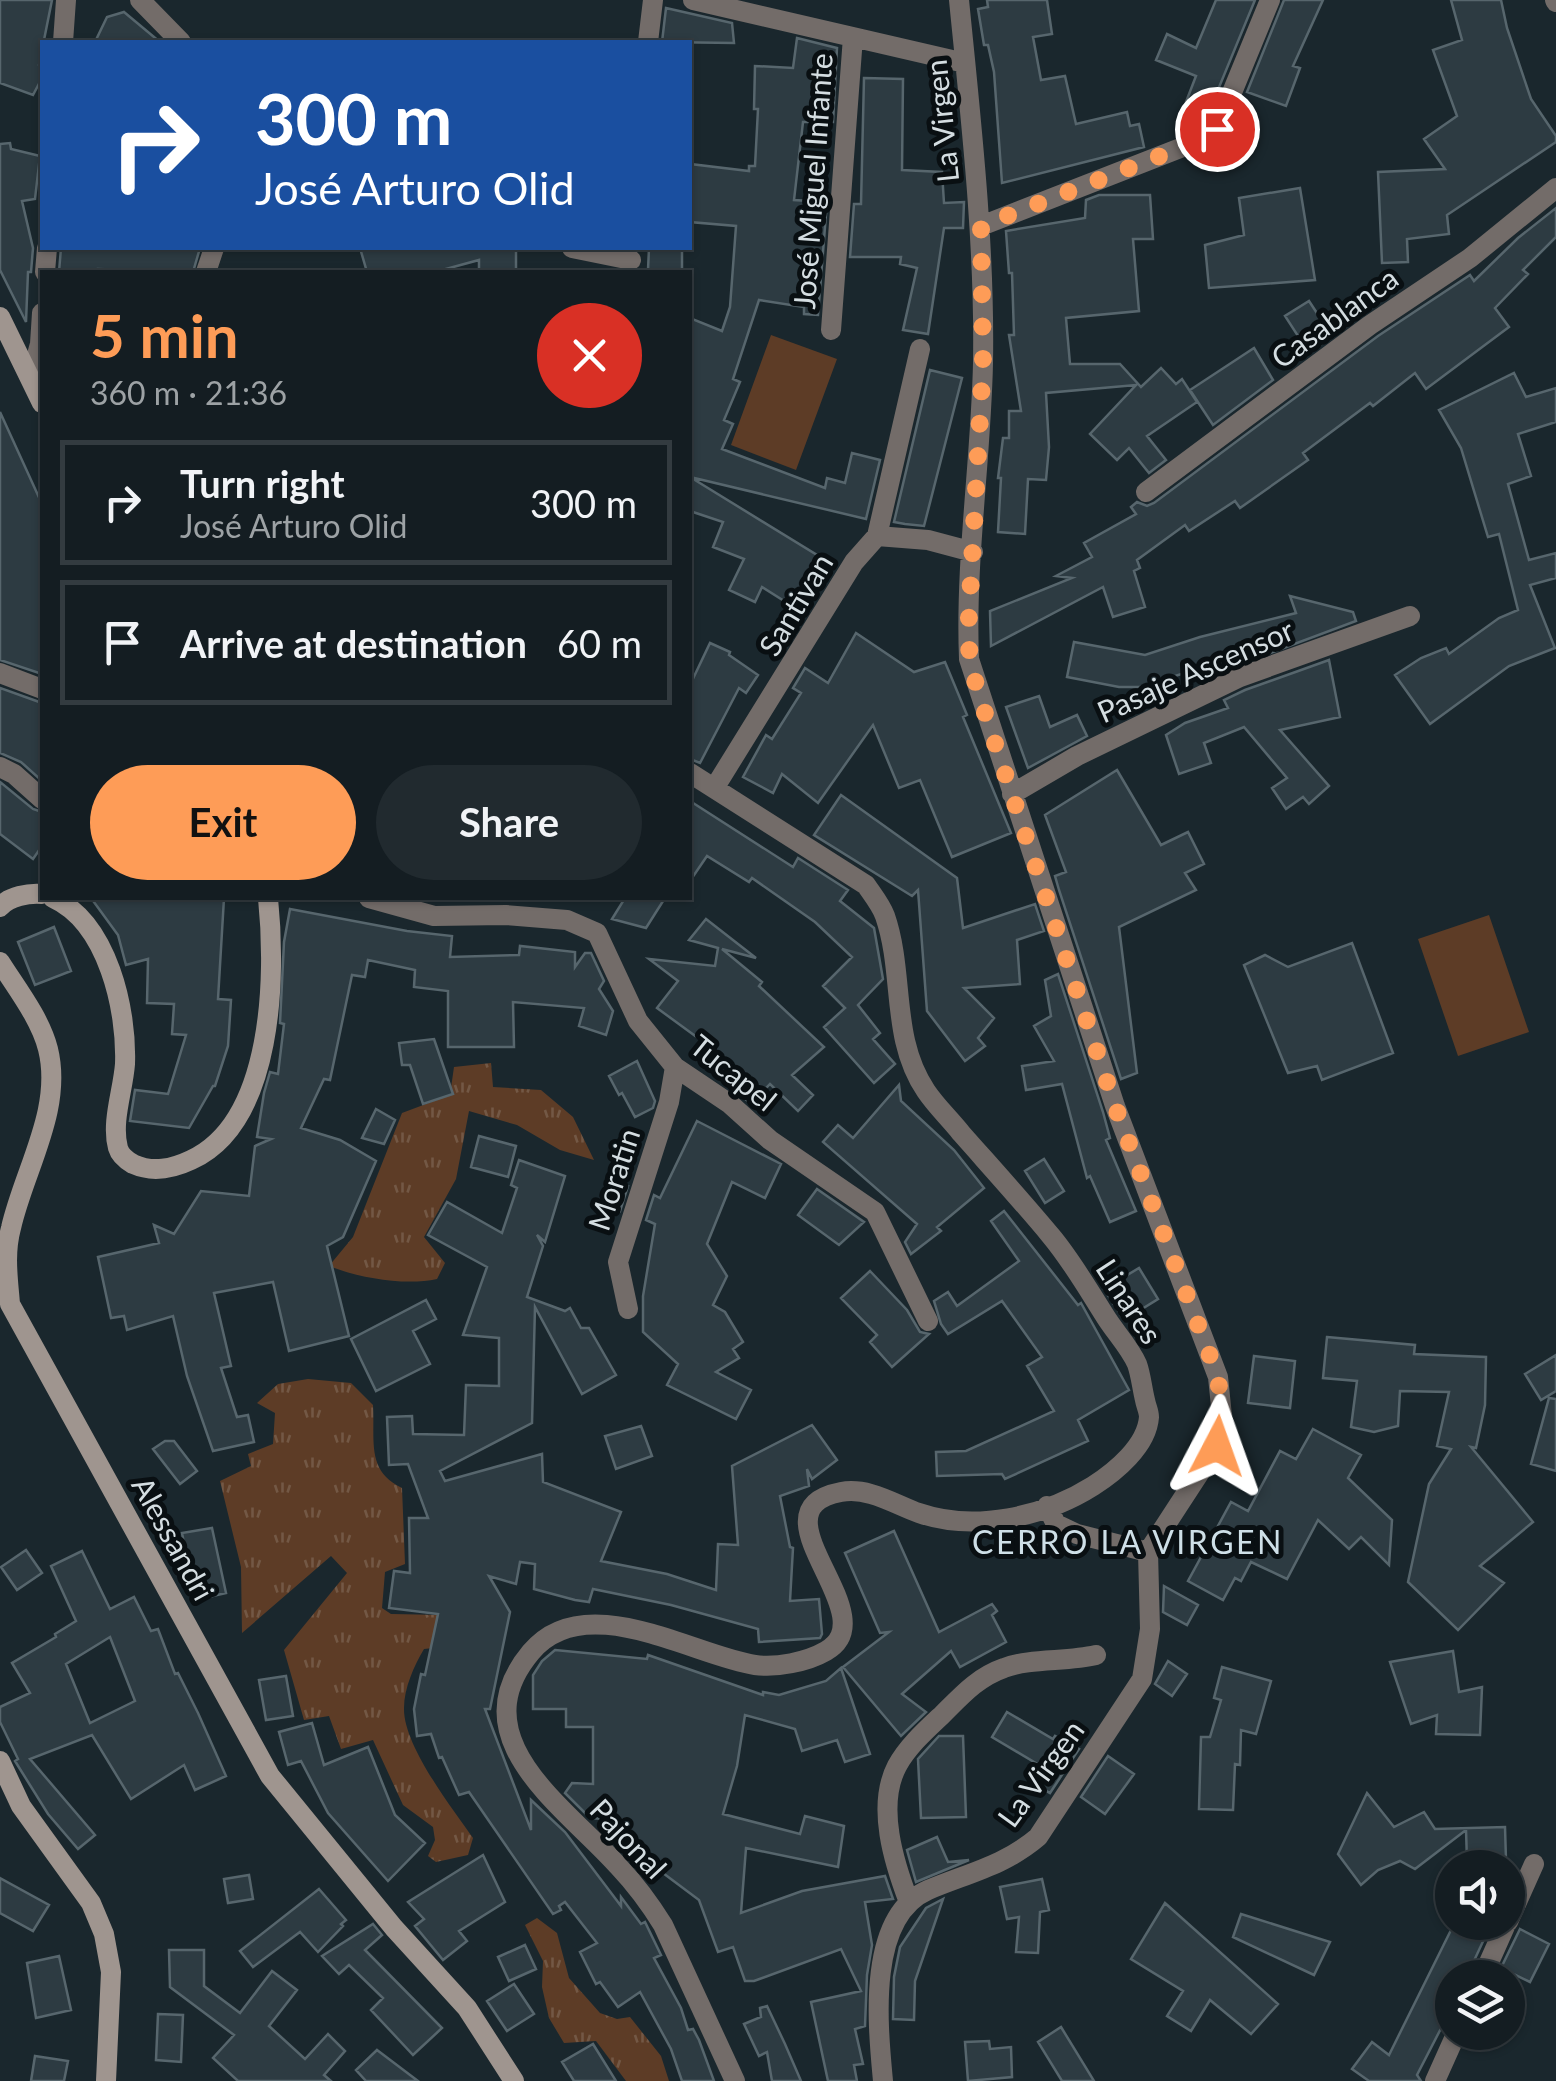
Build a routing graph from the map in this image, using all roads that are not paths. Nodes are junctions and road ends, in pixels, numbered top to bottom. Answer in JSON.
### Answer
{"nodes":[{"id":1,"x":66,"y":0,"type":"edge"},
{"id":2,"x":140,"y":0,"type":"edge"},
{"id":3,"x":653,"y":0,"type":"edge"},
{"id":4,"x":693,"y":0,"type":"edge"},
{"id":5,"x":959,"y":0,"type":"edge"},
{"id":6,"x":1270,"y":0,"type":"edge"},
{"id":7,"x":853,"y":37,"type":"junction"},
{"id":8,"x":62,"y":40,"type":"edge"},
{"id":9,"x":179,"y":40,"type":"edge"},
{"id":10,"x":648,"y":40,"type":"edge"},
{"id":11,"x":965,"y":63,"type":"junction"},
{"id":12,"x":1556,"y":188,"type":"edge"},
{"id":13,"x":981,"y":226,"type":"junction"},
{"id":14,"x":582,"y":250,"type":"edge"},
{"id":15,"x":631,"y":260,"type":"edge"},
{"id":16,"x":0,"y":317,"type":"edge"},
{"id":17,"x":831,"y":330,"type":"dead end"},
{"id":18,"x":40,"y":344,"type":"edge"},
{"id":19,"x":920,"y":349,"type":"dead end"},
{"id":20,"x":31,"y":377,"type":"junction"},
{"id":21,"x":40,"y":398,"type":"edge"},
{"id":22,"x":1146,"y":492,"type":"dead end"},
{"id":23,"x":877,"y":536,"type":"junction"},
{"id":24,"x":972,"y":552,"type":"junction"},
{"id":25,"x":1410,"y":616,"type":"dead end"},
{"id":26,"x":0,"y":673,"type":"edge"},
{"id":27,"x":40,"y":687,"type":"edge"},
{"id":28,"x":0,"y":767,"type":"edge"},
{"id":29,"x":692,"y":774,"type":"edge"},
{"id":30,"x":716,"y":788,"type":"junction"},
{"id":31,"x":1012,"y":794,"type":"junction"},
{"id":32,"x":40,"y":797,"type":"edge"},
{"id":33,"x":40,"y":894,"type":"edge"},
{"id":34,"x":57,"y":900,"type":"edge"},
{"id":35,"x":268,"y":900,"type":"edge"},
{"id":36,"x":376,"y":900,"type":"edge"},
{"id":37,"x":0,"y":908,"type":"edge"},
{"id":38,"x":0,"y":962,"type":"edge"},
{"id":39,"x":675,"y":1067,"type":"junction"},
{"id":40,"x":628,"y":1309,"type":"dead end"},
{"id":41,"x":928,"y":1321,"type":"dead end"},
{"id":42,"x":1047,"y":1506,"type":"junction"},
{"id":43,"x":1148,"y":1552,"type":"junction"},
{"id":44,"x":538,"y":1644,"type":"joint"},
{"id":45,"x":1096,"y":1655,"type":"dead end"},
{"id":46,"x":0,"y":1761,"type":"edge"},
{"id":47,"x":1534,"y":1864,"type":"dead end"},
{"id":48,"x":1525,"y":1883,"type":"edge"},
{"id":49,"x":909,"y":1902,"type":"junction"},
{"id":50,"x":1449,"y":2050,"type":"edge"},
{"id":51,"x":106,"y":2081,"type":"edge"},
{"id":52,"x":514,"y":2081,"type":"edge"},
{"id":53,"x":735,"y":2081,"type":"edge"},
{"id":54,"x":883,"y":2081,"type":"edge"},
{"id":55,"x":1435,"y":2081,"type":"edge"}],
"edges":[{"from":1,"to":8,"type":"street"},
{"from":2,"to":9,"type":"street"},
{"from":3,"to":10,"type":"street"},
{"from":4,"to":7,"type":"street"},
{"from":5,"to":11,"type":"street","name":"La Virgen"},
{"from":6,"to":13,"type":"street"},
{"from":7,"to":11,"type":"street"},
{"from":7,"to":17,"type":"street","name":"José Miguel Infante"},
{"from":11,"to":13,"type":"street","name":"La Virgen"},
{"from":12,"to":22,"type":"street","name":"Casablanca"},
{"from":13,"to":24,"type":"street","name":"La Virgen"},
{"from":14,"to":15,"type":"street"},
{"from":16,"to":20,"type":"street"},
{"from":18,"to":20,"type":"street"},
{"from":19,"to":23,"type":"street"},
{"from":20,"to":21,"type":"street"},
{"from":23,"to":24,"type":"street"},
{"from":23,"to":30,"type":"street","name":"Santivan"},
{"from":24,"to":31,"type":"street","name":"La Virgen"},
{"from":25,"to":31,"type":"street","name":"Pasaje Ascensor"},
{"from":26,"to":27,"type":"street"},
{"from":28,"to":32,"type":"street"},
{"from":29,"to":30,"type":"street","name":"Linares"},
{"from":30,"to":42,"type":"street","name":"Linares"},
{"from":31,"to":43,"type":"street","name":"La Virgen"},
{"from":33,"to":37,"type":"street"},
{"from":34,"to":35,"type":"street"},
{"from":36,"to":39,"type":"street","name":"Tucapel"},
{"from":38,"to":52,"type":"street","name":"Alessandri"},
{"from":39,"to":40,"type":"street","name":"Moratin"},
{"from":39,"to":41,"type":"street","name":"Tucapel"},
{"from":42,"to":43,"type":"street"},
{"from":42,"to":44,"type":"street","name":"Linares"},
{"from":43,"to":49,"type":"street","name":"La Virgen"},
{"from":44,"to":53,"type":"street","name":"Pajonal"},
{"from":45,"to":49,"type":"street"},
{"from":46,"to":51,"type":"street"},
{"from":47,"to":48,"type":"street"},
{"from":49,"to":54,"type":"street"},
{"from":50,"to":55,"type":"street"}]}
